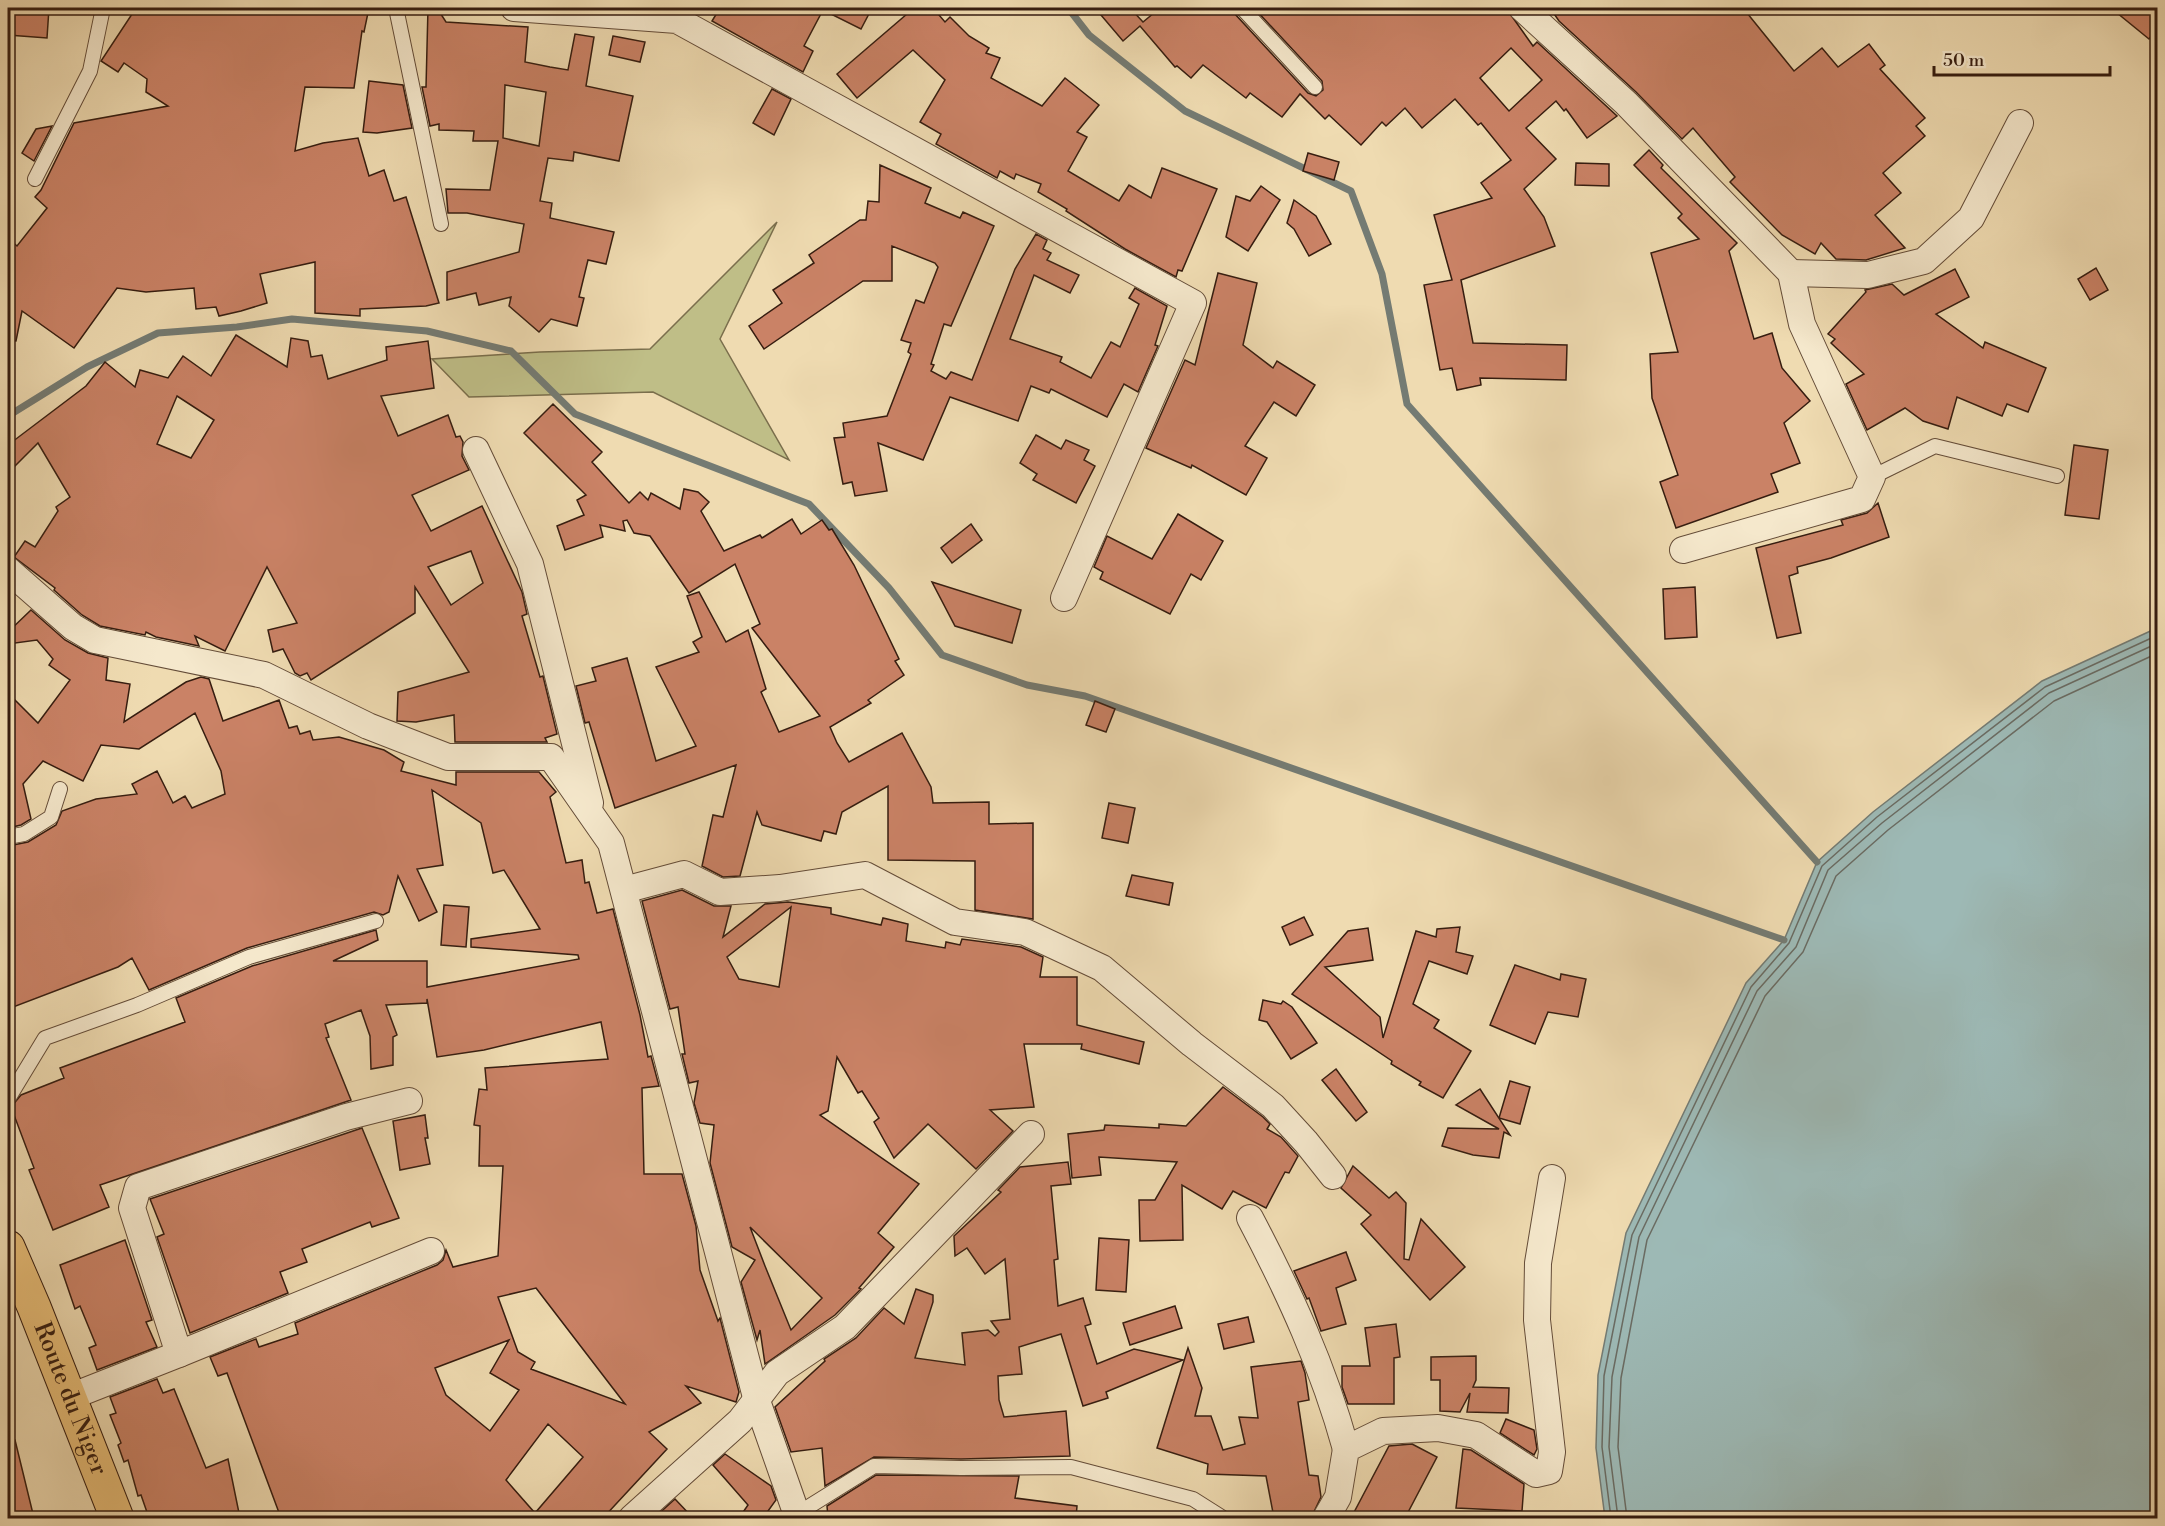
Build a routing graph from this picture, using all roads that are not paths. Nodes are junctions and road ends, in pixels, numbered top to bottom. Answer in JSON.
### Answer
{"nodes":[{"id":1,"x":103,"y":8,"type":"edge"},
{"id":2,"x":396,"y":8,"type":"edge"},
{"id":3,"x":514,"y":8,"type":"edge"},
{"id":4,"x":1242,"y":8,"type":"edge"},
{"id":5,"x":1522,"y":8,"type":"edge"},
{"id":6,"x":1315,"y":87,"type":"dead end"},
{"id":7,"x":2020,"y":123,"type":"dead end"},
{"id":8,"x":35,"y":179,"type":"dead end"},
{"id":9,"x":441,"y":224,"type":"dead end"},
{"id":10,"x":1791,"y":273,"type":"junction"},
{"id":11,"x":476,"y":450,"type":"dead end"},
{"id":12,"x":2057,"y":476,"type":"dead end"},
{"id":13,"x":1872,"y":477,"type":"junction"},
{"id":14,"x":1683,"y":550,"type":"dead end"},
{"id":15,"x":8,"y":570,"type":"edge"},
{"id":16,"x":1064,"y":598,"type":"dead end"},
{"id":17,"x":60,"y":789,"type":"dead end"},
{"id":18,"x":593,"y":818,"type":"junction"},
{"id":19,"x":8,"y":837,"type":"edge"},
{"id":20,"x":624,"y":890,"type":"junction"},
{"id":21,"x":376,"y":921,"type":"dead end"},
{"id":22,"x":8,"y":1099,"type":"edge"},
{"id":23,"x":409,"y":1101,"type":"dead end"},
{"id":24,"x":1032,"y":1134,"type":"dead end"},
{"id":25,"x":1333,"y":1176,"type":"dead end"},
{"id":26,"x":1552,"y":1178,"type":"dead end"},
{"id":27,"x":1250,"y":1218,"type":"dead end"},
{"id":28,"x":8,"y":1246,"type":"edge"},
{"id":29,"x":431,"y":1251,"type":"dead end"},
{"id":30,"x":179,"y":1354,"type":"junction"},
{"id":31,"x":70,"y":1397,"type":"junction"},
{"id":32,"x":757,"y":1401,"type":"junction"},
{"id":33,"x":1346,"y":1449,"type":"junction"},
{"id":34,"x":798,"y":1516,"type":"edge"},
{"id":35,"x":117,"y":1518,"type":"edge"},
{"id":36,"x":632,"y":1518,"type":"edge"},
{"id":37,"x":1223,"y":1518,"type":"edge"},
{"id":38,"x":1326,"y":1518,"type":"edge"}],
"edges":[{"from":1,"to":8,"type":"lane"},
{"from":2,"to":9,"type":"lane"},
{"from":3,"to":16,"type":"street"},
{"from":4,"to":6,"type":"lane"},
{"from":5,"to":10,"type":"street"},
{"from":7,"to":10,"type":"street"},
{"from":10,"to":13,"type":"street"},
{"from":11,"to":18,"type":"street"},
{"from":12,"to":13,"type":"lane"},
{"from":13,"to":14,"type":"street"},
{"from":15,"to":18,"type":"street"},
{"from":17,"to":19,"type":"lane"},
{"from":18,"to":20,"type":"street"},
{"from":20,"to":25,"type":"street"},
{"from":20,"to":32,"type":"street"},
{"from":21,"to":22,"type":"lane"},
{"from":23,"to":30,"type":"street"},
{"from":24,"to":32,"type":"street"},
{"from":26,"to":33,"type":"street"},
{"from":27,"to":33,"type":"street"},
{"from":28,"to":31,"type":"main road","name":"Route du Niger"},
{"from":29,"to":30,"type":"street"},
{"from":30,"to":31,"type":"street"},
{"from":31,"to":35,"type":"main road","name":"Route du Niger"},
{"from":32,"to":34,"type":"street"},
{"from":32,"to":36,"type":"street"},
{"from":33,"to":38,"type":"street"},
{"from":34,"to":37,"type":"lane"}]}
